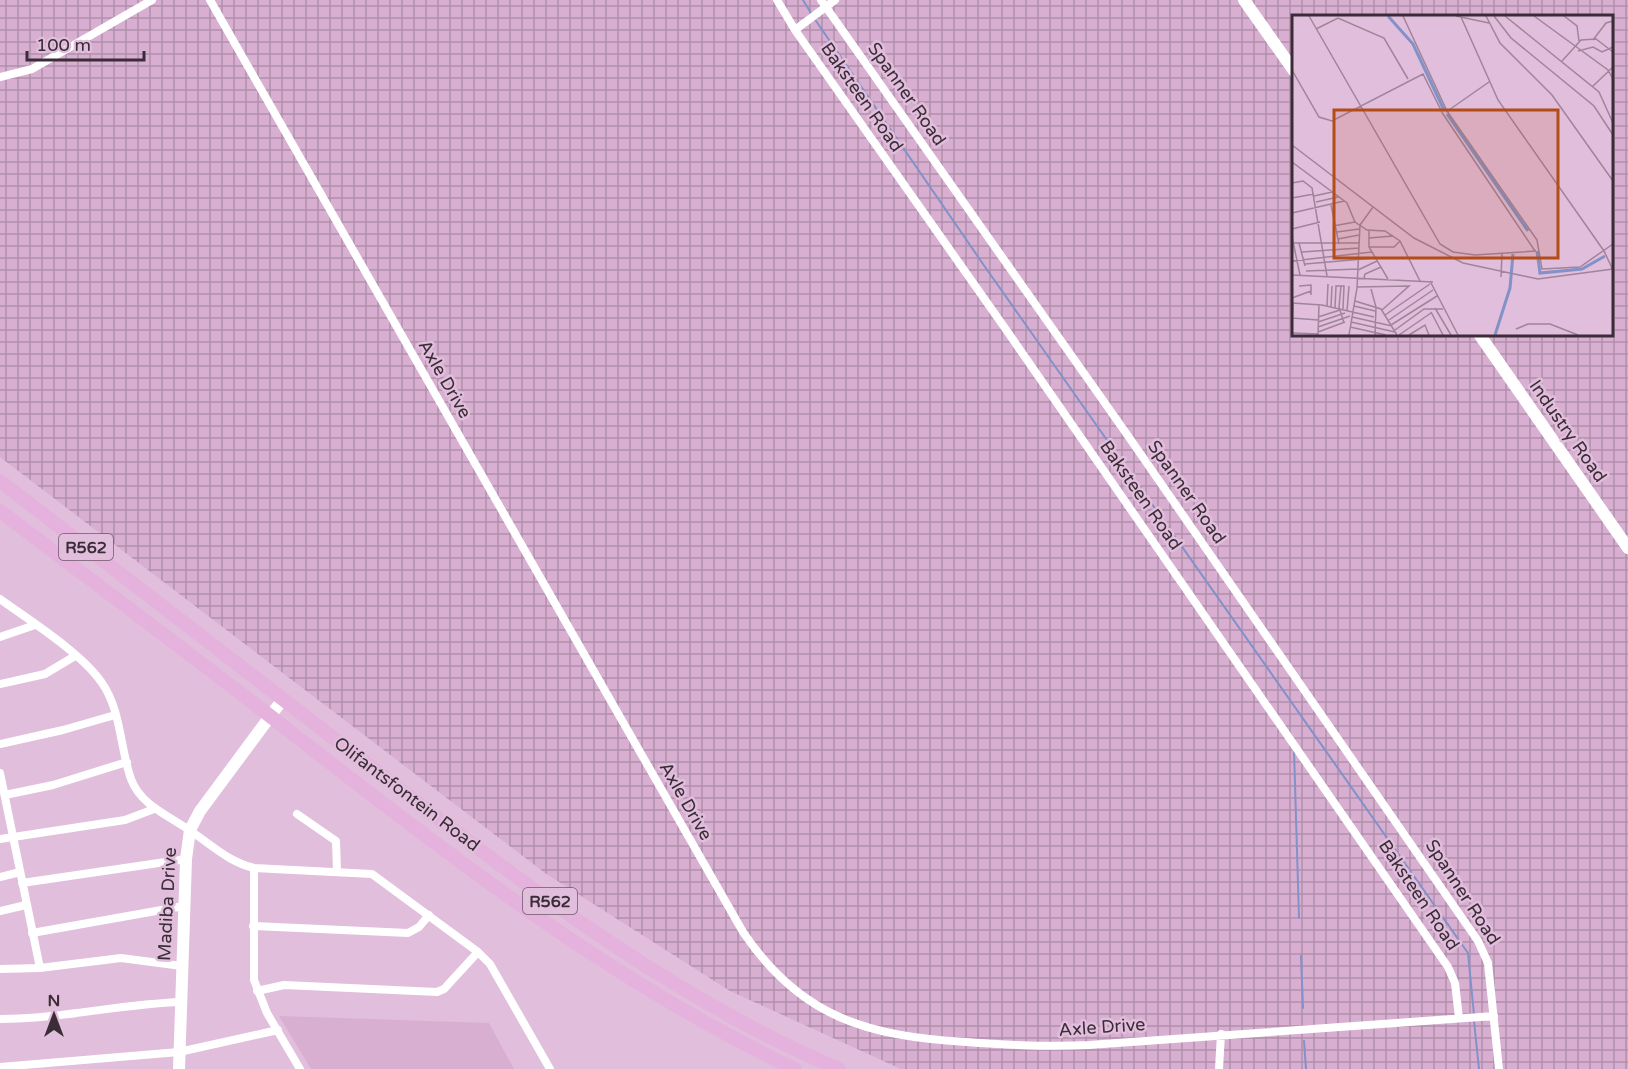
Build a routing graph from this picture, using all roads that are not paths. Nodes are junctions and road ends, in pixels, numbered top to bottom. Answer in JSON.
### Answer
{"nodes":[{"id":1,"x":152,"y":0,"type":"edge"},
{"id":2,"x":210,"y":0,"type":"edge"},
{"id":3,"x":777,"y":0,"type":"edge"},
{"id":4,"x":835,"y":0,"type":"edge"},
{"id":5,"x":1244,"y":0,"type":"edge"},
{"id":6,"x":823,"y":4,"type":"edge"},
{"id":7,"x":795,"y":30,"type":"junction"},
{"id":8,"x":1292,"y":69,"type":"edge"},
{"id":9,"x":0,"y":77,"type":"edge"},
{"id":10,"x":1480,"y":336,"type":"edge"},
{"id":11,"x":0,"y":481,"type":"edge"},
{"id":12,"x":0,"y":511,"type":"edge"},
{"id":13,"x":1628,"y":548,"type":"edge"},
{"id":14,"x":0,"y":599,"type":"edge"},
{"id":15,"x":35,"y":625,"type":"junction"},
{"id":16,"x":0,"y":637,"type":"edge"},
{"id":17,"x":75,"y":656,"type":"junction"},
{"id":18,"x":0,"y":684,"type":"edge"},
{"id":19,"x":284,"y":699,"type":"junction"},
{"id":20,"x":115,"y":715,"type":"junction"},
{"id":21,"x":271,"y":717,"type":"junction"},
{"id":22,"x":0,"y":744,"type":"edge"},
{"id":23,"x":127,"y":762,"type":"junction"},
{"id":24,"x":0,"y":773,"type":"edge"},
{"id":25,"x":5,"y":795,"type":"junction"},
{"id":26,"x":3,"y":807,"type":"edge"},
{"id":27,"x":154,"y":809,"type":"junction"},
{"id":28,"x":297,"y":814,"type":"dead end"},
{"id":29,"x":190,"y":830,"type":"junction"},
{"id":30,"x":12,"y":836,"type":"junction"},
{"id":31,"x":0,"y":839,"type":"edge"},
{"id":32,"x":186,"y":859,"type":"junction"},
{"id":33,"x":254,"y":868,"type":"junction"},
{"id":34,"x":337,"y":871,"type":"junction"},
{"id":35,"x":20,"y":872,"type":"junction"},
{"id":36,"x":0,"y":876,"type":"edge"},
{"id":37,"x":22,"y":882,"type":"junction"},
{"id":38,"x":26,"y":905,"type":"junction"},
{"id":39,"x":184,"y":906,"type":"junction"},
{"id":40,"x":0,"y":911,"type":"edge"},
{"id":41,"x":429,"y":915,"type":"junction"},
{"id":42,"x":253,"y":926,"type":"junction"},
{"id":43,"x":32,"y":933,"type":"junction"},
{"id":44,"x":478,"y":952,"type":"junction"},
{"id":45,"x":182,"y":966,"type":"junction"},
{"id":46,"x":40,"y":968,"type":"junction"},
{"id":47,"x":0,"y":969,"type":"edge"},
{"id":48,"x":257,"y":991,"type":"junction"},
{"id":49,"x":181,"y":1002,"type":"junction"},
{"id":50,"x":1494,"y":1016,"type":"junction"},
{"id":51,"x":1463,"y":1018,"type":"junction"},
{"id":52,"x":0,"y":1019,"type":"edge"},
{"id":53,"x":278,"y":1030,"type":"junction"},
{"id":54,"x":1221,"y":1034,"type":"junction"},
{"id":55,"x":179,"y":1052,"type":"junction"},
{"id":56,"x":0,"y":1067,"type":"edge"},
{"id":57,"x":179,"y":1069,"type":"edge"},
{"id":58,"x":300,"y":1069,"type":"edge"},
{"id":59,"x":550,"y":1069,"type":"edge"},
{"id":60,"x":795,"y":1069,"type":"edge"},
{"id":61,"x":839,"y":1069,"type":"edge"},
{"id":62,"x":1219,"y":1069,"type":"edge"},
{"id":63,"x":1499,"y":1069,"type":"edge"}],
"edges":[{"from":1,"to":9,"type":"street"},
{"from":2,"to":54,"type":"street","name":"Axle Drive"},
{"from":3,"to":7,"type":"street","name":"Baksteen Road"},
{"from":4,"to":6,"type":"street"},
{"from":5,"to":8,"type":"street"},
{"from":6,"to":7,"type":"street"},
{"from":6,"to":50,"type":"street","name":"Spanner Road"},
{"from":7,"to":51,"type":"street","name":"Baksteen Road"},
{"from":10,"to":13,"type":"street","name":"Industry Road"},
{"from":11,"to":19,"type":"main road","name":"Olifantsfontein Road","number":"R562"},
{"from":12,"to":21,"type":"main road","name":"Olifantsfontein Road","number":"R562"},
{"from":14,"to":15,"type":"street"},
{"from":15,"to":16,"type":"street"},
{"from":15,"to":17,"type":"street"},
{"from":17,"to":18,"type":"street"},
{"from":17,"to":20,"type":"street"},
{"from":19,"to":21,"type":"street","name":"Madiba Drive"},
{"from":19,"to":61,"type":"main road","name":"Olifantsfontein Road","number":"R562"},
{"from":20,"to":22,"type":"street"},
{"from":20,"to":23,"type":"street"},
{"from":21,"to":29,"type":"street","name":"Madiba Drive"},
{"from":21,"to":60,"type":"main road","name":"Olifantsfontein Road","number":"R562"},
{"from":23,"to":25,"type":"street"},
{"from":23,"to":27,"type":"street"},
{"from":24,"to":25,"type":"street"},
{"from":25,"to":26,"type":"street"},
{"from":26,"to":30,"type":"street"},
{"from":27,"to":29,"type":"street"},
{"from":27,"to":30,"type":"street"},
{"from":28,"to":34,"type":"street"},
{"from":29,"to":32,"type":"street","name":"Madiba Drive"},
{"from":29,"to":33,"type":"street"},
{"from":30,"to":31,"type":"street"},
{"from":30,"to":35,"type":"street"},
{"from":32,"to":37,"type":"street"},
{"from":32,"to":39,"type":"street","name":"Madiba Drive"},
{"from":33,"to":34,"type":"street"},
{"from":33,"to":42,"type":"street"},
{"from":34,"to":41,"type":"street"},
{"from":35,"to":36,"type":"street"},
{"from":35,"to":37,"type":"street"},
{"from":37,"to":38,"type":"street"},
{"from":38,"to":40,"type":"street"},
{"from":38,"to":43,"type":"street"},
{"from":39,"to":43,"type":"street"},
{"from":39,"to":45,"type":"street","name":"Madiba Drive"},
{"from":41,"to":42,"type":"street"},
{"from":41,"to":44,"type":"street"},
{"from":42,"to":48,"type":"street"},
{"from":43,"to":46,"type":"street"},
{"from":44,"to":48,"type":"street"},
{"from":44,"to":59,"type":"street"},
{"from":45,"to":46,"type":"street"},
{"from":45,"to":49,"type":"street","name":"Madiba Drive"},
{"from":46,"to":47,"type":"street"},
{"from":48,"to":53,"type":"street"},
{"from":49,"to":52,"type":"street"},
{"from":49,"to":55,"type":"street","name":"Madiba Drive"},
{"from":50,"to":51,"type":"street","name":"Axle Drive"},
{"from":50,"to":63,"type":"street","name":"Spanner Road"},
{"from":51,"to":54,"type":"street","name":"Axle Drive"},
{"from":53,"to":55,"type":"street"},
{"from":53,"to":58,"type":"street"},
{"from":54,"to":62,"type":"street"},
{"from":55,"to":56,"type":"street"},
{"from":55,"to":57,"type":"street","name":"Madiba Drive"}]}
